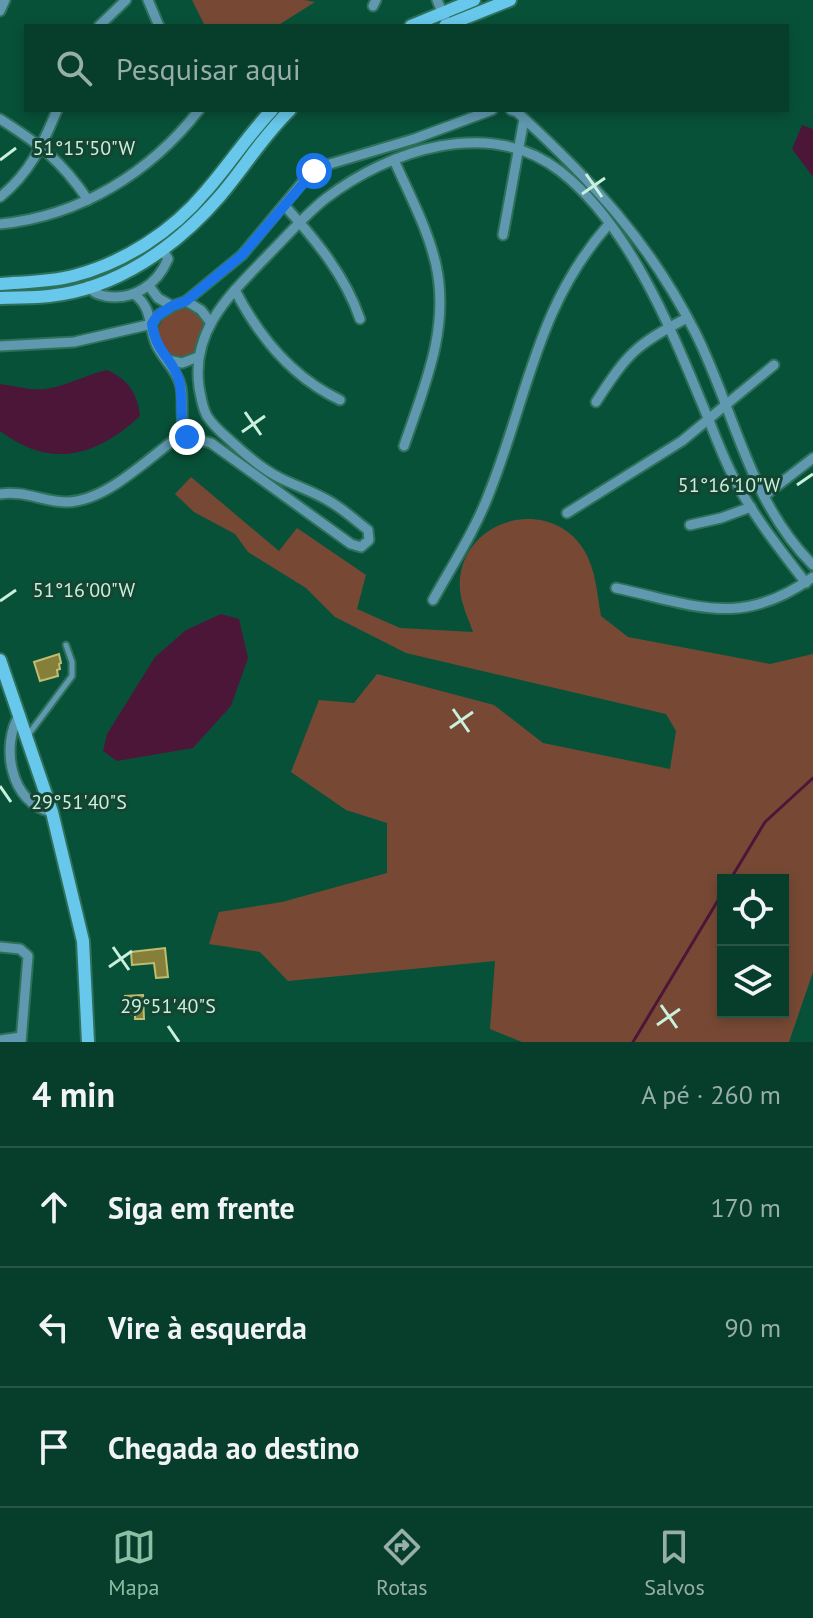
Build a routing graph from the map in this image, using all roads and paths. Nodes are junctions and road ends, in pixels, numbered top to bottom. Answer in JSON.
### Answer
{"nodes":[{"id":1,"x":5,"y":0,"type":"edge"},
{"id":2,"x":126,"y":0,"type":"edge"},
{"id":3,"x":148,"y":0,"type":"edge"},
{"id":4,"x":437,"y":0,"type":"edge"},
{"id":5,"x":474,"y":0,"type":"edge"},
{"id":6,"x":510,"y":0,"type":"edge"},
{"id":7,"x":460,"y":8,"type":"edge"},
{"id":8,"x":0,"y":11,"type":"edge"},
{"id":9,"x":445,"y":21,"type":"edge"},
{"id":10,"x":101,"y":24,"type":"edge"},
{"id":11,"x":158,"y":24,"type":"edge"},
{"id":12,"x":425,"y":24,"type":"edge"},
{"id":13,"x":56,"y":112,"type":"edge"},
{"id":14,"x":197,"y":112,"type":"edge"},
{"id":15,"x":270,"y":112,"type":"edge"},
{"id":16,"x":288,"y":112,"type":"edge"},
{"id":17,"x":487,"y":112,"type":"edge"},
{"id":18,"x":514,"y":112,"type":"edge"},
{"id":19,"x":0,"y":119,"type":"edge"},
{"id":20,"x":524,"y":119,"type":"junction"},
{"id":21,"x":42,"y":146,"type":"junction"},
{"id":22,"x":519,"y":149,"type":"junction"},
{"id":23,"x":394,"y":160,"type":"junction"},
{"id":24,"x":0,"y":197,"type":"edge"},
{"id":25,"x":88,"y":200,"type":"junction"},
{"id":26,"x":284,"y":205,"type":"junction"},
{"id":27,"x":301,"y":223,"type":"junction"},
{"id":28,"x":0,"y":224,"type":"edge"},
{"id":29,"x":609,"y":224,"type":"junction"},
{"id":30,"x":503,"y":235,"type":"dead end"},
{"id":31,"x":149,"y":242,"type":"junction"},
{"id":32,"x":163,"y":250,"type":"junction"},
{"id":33,"x":91,"y":271,"type":"junction"},
{"id":34,"x":0,"y":284,"type":"edge"},
{"id":35,"x":88,"y":286,"type":"junction"},
{"id":36,"x":149,"y":286,"type":"junction"},
{"id":37,"x":235,"y":290,"type":"junction"},
{"id":38,"x":134,"y":294,"type":"junction"},
{"id":39,"x":0,"y":298,"type":"edge"},
{"id":40,"x":186,"y":301,"type":"junction"},
{"id":41,"x":172,"y":306,"type":"junction"},
{"id":42,"x":687,"y":318,"type":"junction"},
{"id":43,"x":360,"y":319,"type":"dead end"},
{"id":44,"x":211,"y":323,"type":"junction"},
{"id":45,"x":152,"y":324,"type":"junction"},
{"id":46,"x":668,"y":328,"type":"junction"},
{"id":47,"x":0,"y":346,"type":"edge"},
{"id":48,"x":198,"y":357,"type":"junction"},
{"id":49,"x":166,"y":358,"type":"junction"},
{"id":50,"x":774,"y":365,"type":"dead end"},
{"id":51,"x":340,"y":400,"type":"dead end"},
{"id":52,"x":596,"y":402,"type":"dead end"},
{"id":53,"x":727,"y":406,"type":"junction"},
{"id":54,"x":709,"y":421,"type":"junction"},
{"id":55,"x":212,"y":423,"type":"junction"},
{"id":56,"x":184,"y":433,"type":"junction"},
{"id":57,"x":193,"y":441,"type":"junction"},
{"id":58,"x":404,"y":446,"type":"dead end"},
{"id":59,"x":813,"y":458,"type":"edge"},
{"id":60,"x":0,"y":494,"type":"edge"},
{"id":61,"x":764,"y":496,"type":"junction"},
{"id":62,"x":751,"y":507,"type":"junction"},
{"id":63,"x":567,"y":513,"type":"dead end"},
{"id":64,"x":690,"y":525,"type":"dead end"},
{"id":65,"x":813,"y":565,"type":"edge"},
{"id":66,"x":809,"y":580,"type":"edge"},
{"id":67,"x":616,"y":588,"type":"dead end"},
{"id":68,"x":433,"y":600,"type":"dead end"},
{"id":69,"x":66,"y":645,"type":"dead end"},
{"id":70,"x":0,"y":660,"type":"edge"},
{"id":71,"x":20,"y":714,"type":"junction"},
{"id":72,"x":27,"y":736,"type":"junction"},
{"id":73,"x":3,"y":757,"type":"edge"},
{"id":74,"x":12,"y":780,"type":"junction"},
{"id":75,"x":0,"y":783,"type":"edge"},
{"id":76,"x":52,"y":812,"type":"junction"},
{"id":77,"x":0,"y":947,"type":"edge"},
{"id":78,"x":0,"y":1040,"type":"edge"},
{"id":79,"x":21,"y":1040,"type":"edge"},
{"id":80,"x":88,"y":1042,"type":"edge"}],
"edges":[{"from":1,"to":8,"type":"street"},
{"from":2,"to":10,"type":"street"},
{"from":3,"to":11,"type":"street"},
{"from":4,"to":9,"type":"street"},
{"from":5,"to":7,"type":"street"},
{"from":6,"to":7,"type":"street"},
{"from":7,"to":9,"type":"street"},
{"from":9,"to":12,"type":"street"},
{"from":13,"to":21,"type":"street"},
{"from":14,"to":25,"type":"street"},
{"from":15,"to":31,"type":"street"},
{"from":16,"to":32,"type":"street"},
{"from":17,"to":26,"type":"street"},
{"from":18,"to":20,"type":"street"},
{"from":19,"to":21,"type":"street"},
{"from":20,"to":22,"type":"street"},
{"from":20,"to":42,"type":"street"},
{"from":21,"to":24,"type":"street"},
{"from":21,"to":25,"type":"street"},
{"from":22,"to":23,"type":"street"},
{"from":22,"to":29,"type":"street"},
{"from":22,"to":30,"type":"street"},
{"from":23,"to":27,"type":"street"},
{"from":23,"to":58,"type":"street"},
{"from":25,"to":28,"type":"street"},
{"from":26,"to":27,"type":"street"},
{"from":26,"to":40,"type":"street"},
{"from":27,"to":37,"type":"street"},
{"from":27,"to":43,"type":"street"},
{"from":29,"to":46,"type":"street"},
{"from":29,"to":68,"type":"street"},
{"from":31,"to":32,"type":"street"},
{"from":31,"to":33,"type":"street"},
{"from":32,"to":35,"type":"street"},
{"from":32,"to":36,"type":"street"},
{"from":33,"to":34,"type":"street"},
{"from":33,"to":35,"type":"street"},
{"from":35,"to":38,"type":"street"},
{"from":35,"to":39,"type":"street"},
{"from":36,"to":38,"type":"street"},
{"from":36,"to":41,"type":"street"},
{"from":37,"to":44,"type":"street"},
{"from":37,"to":51,"type":"street"},
{"from":38,"to":45,"type":"street"},
{"from":40,"to":41,"type":"street"},
{"from":40,"to":44,"type":"street"},
{"from":41,"to":45,"type":"street"},
{"from":42,"to":46,"type":"street"},
{"from":42,"to":53,"type":"street"},
{"from":44,"to":48,"type":"street"},
{"from":45,"to":47,"type":"street"},
{"from":45,"to":49,"type":"street"},
{"from":46,"to":52,"type":"street"},
{"from":46,"to":54,"type":"street"},
{"from":48,"to":49,"type":"street"},
{"from":48,"to":55,"type":"street"},
{"from":49,"to":56,"type":"street"},
{"from":50,"to":53,"type":"street"},
{"from":53,"to":54,"type":"street"},
{"from":53,"to":61,"type":"street"},
{"from":54,"to":62,"type":"street"},
{"from":54,"to":63,"type":"street"},
{"from":55,"to":57,"type":"street"},
{"from":55,"to":57,"type":"street"},
{"from":56,"to":57,"type":"street"},
{"from":56,"to":60,"type":"street"},
{"from":59,"to":61,"type":"street"},
{"from":61,"to":65,"type":"street"},
{"from":62,"to":64,"type":"street"},
{"from":62,"to":66,"type":"street"},
{"from":66,"to":67,"type":"street"},
{"from":69,"to":72,"type":"lane"},
{"from":70,"to":71,"type":"street"},
{"from":71,"to":72,"type":"street"},
{"from":71,"to":73,"type":"street"},
{"from":72,"to":76,"type":"street"},
{"from":73,"to":74,"type":"street"},
{"from":74,"to":75,"type":"street"},
{"from":74,"to":76,"type":"street"},
{"from":76,"to":80,"type":"street"},
{"from":77,"to":79,"type":"street"},
{"from":78,"to":79,"type":"street"}]}
